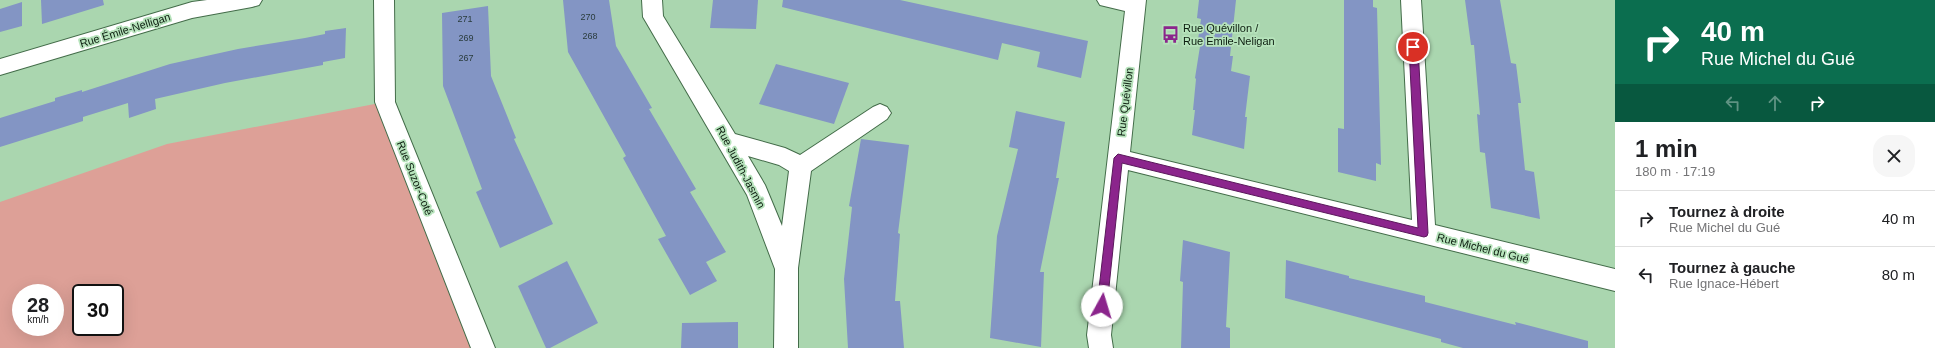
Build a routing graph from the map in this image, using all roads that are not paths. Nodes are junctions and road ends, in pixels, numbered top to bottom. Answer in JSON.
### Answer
{"nodes":[{"id":1,"x":252,"y":0,"type":"edge"},
{"id":2,"x":384,"y":0,"type":"edge"},
{"id":3,"x":652,"y":0,"type":"edge"},
{"id":4,"x":1107,"y":0,"type":"edge"},
{"id":5,"x":1411,"y":0,"type":"edge"},
{"id":6,"x":1136,"y":3,"type":"edge"},
{"id":7,"x":0,"y":67,"type":"edge"},
{"id":8,"x":880,"y":114,"type":"dead end"},
{"id":9,"x":728,"y":141,"type":"junction"},
{"id":10,"x":1118,"y":158,"type":"junction"},
{"id":11,"x":800,"y":167,"type":"junction"},
{"id":12,"x":1424,"y":233,"type":"junction"},
{"id":13,"x":787,"y":269,"type":"junction"},
{"id":14,"x":1615,"y":280,"type":"edge"},
{"id":15,"x":483,"y":348,"type":"edge"},
{"id":16,"x":786,"y":348,"type":"edge"},
{"id":17,"x":1101,"y":348,"type":"edge"}],
"edges":[{"from":1,"to":7,"type":"street","name":"Rue Émile-Nelligan"},
{"from":2,"to":15,"type":"street","name":"Rue Suzor-Coté"},
{"from":3,"to":9,"type":"street","name":"Rue Judith-Jasmin"},
{"from":4,"to":6,"type":"street"},
{"from":5,"to":12,"type":"street"},
{"from":6,"to":10,"type":"street","name":"Rue Quévillon"},
{"from":8,"to":11,"type":"street"},
{"from":9,"to":11,"type":"street"},
{"from":9,"to":13,"type":"street","name":"Rue Judith-Jasmin"},
{"from":10,"to":12,"type":"street","name":"Rue Michel du Gué"},
{"from":10,"to":17,"type":"street","name":"Rue Quévillon"},
{"from":11,"to":13,"type":"street"},
{"from":12,"to":14,"type":"street","name":"Rue Michel du Gué"},
{"from":13,"to":16,"type":"street","name":"Rue Judith-Jasmin"}]}
